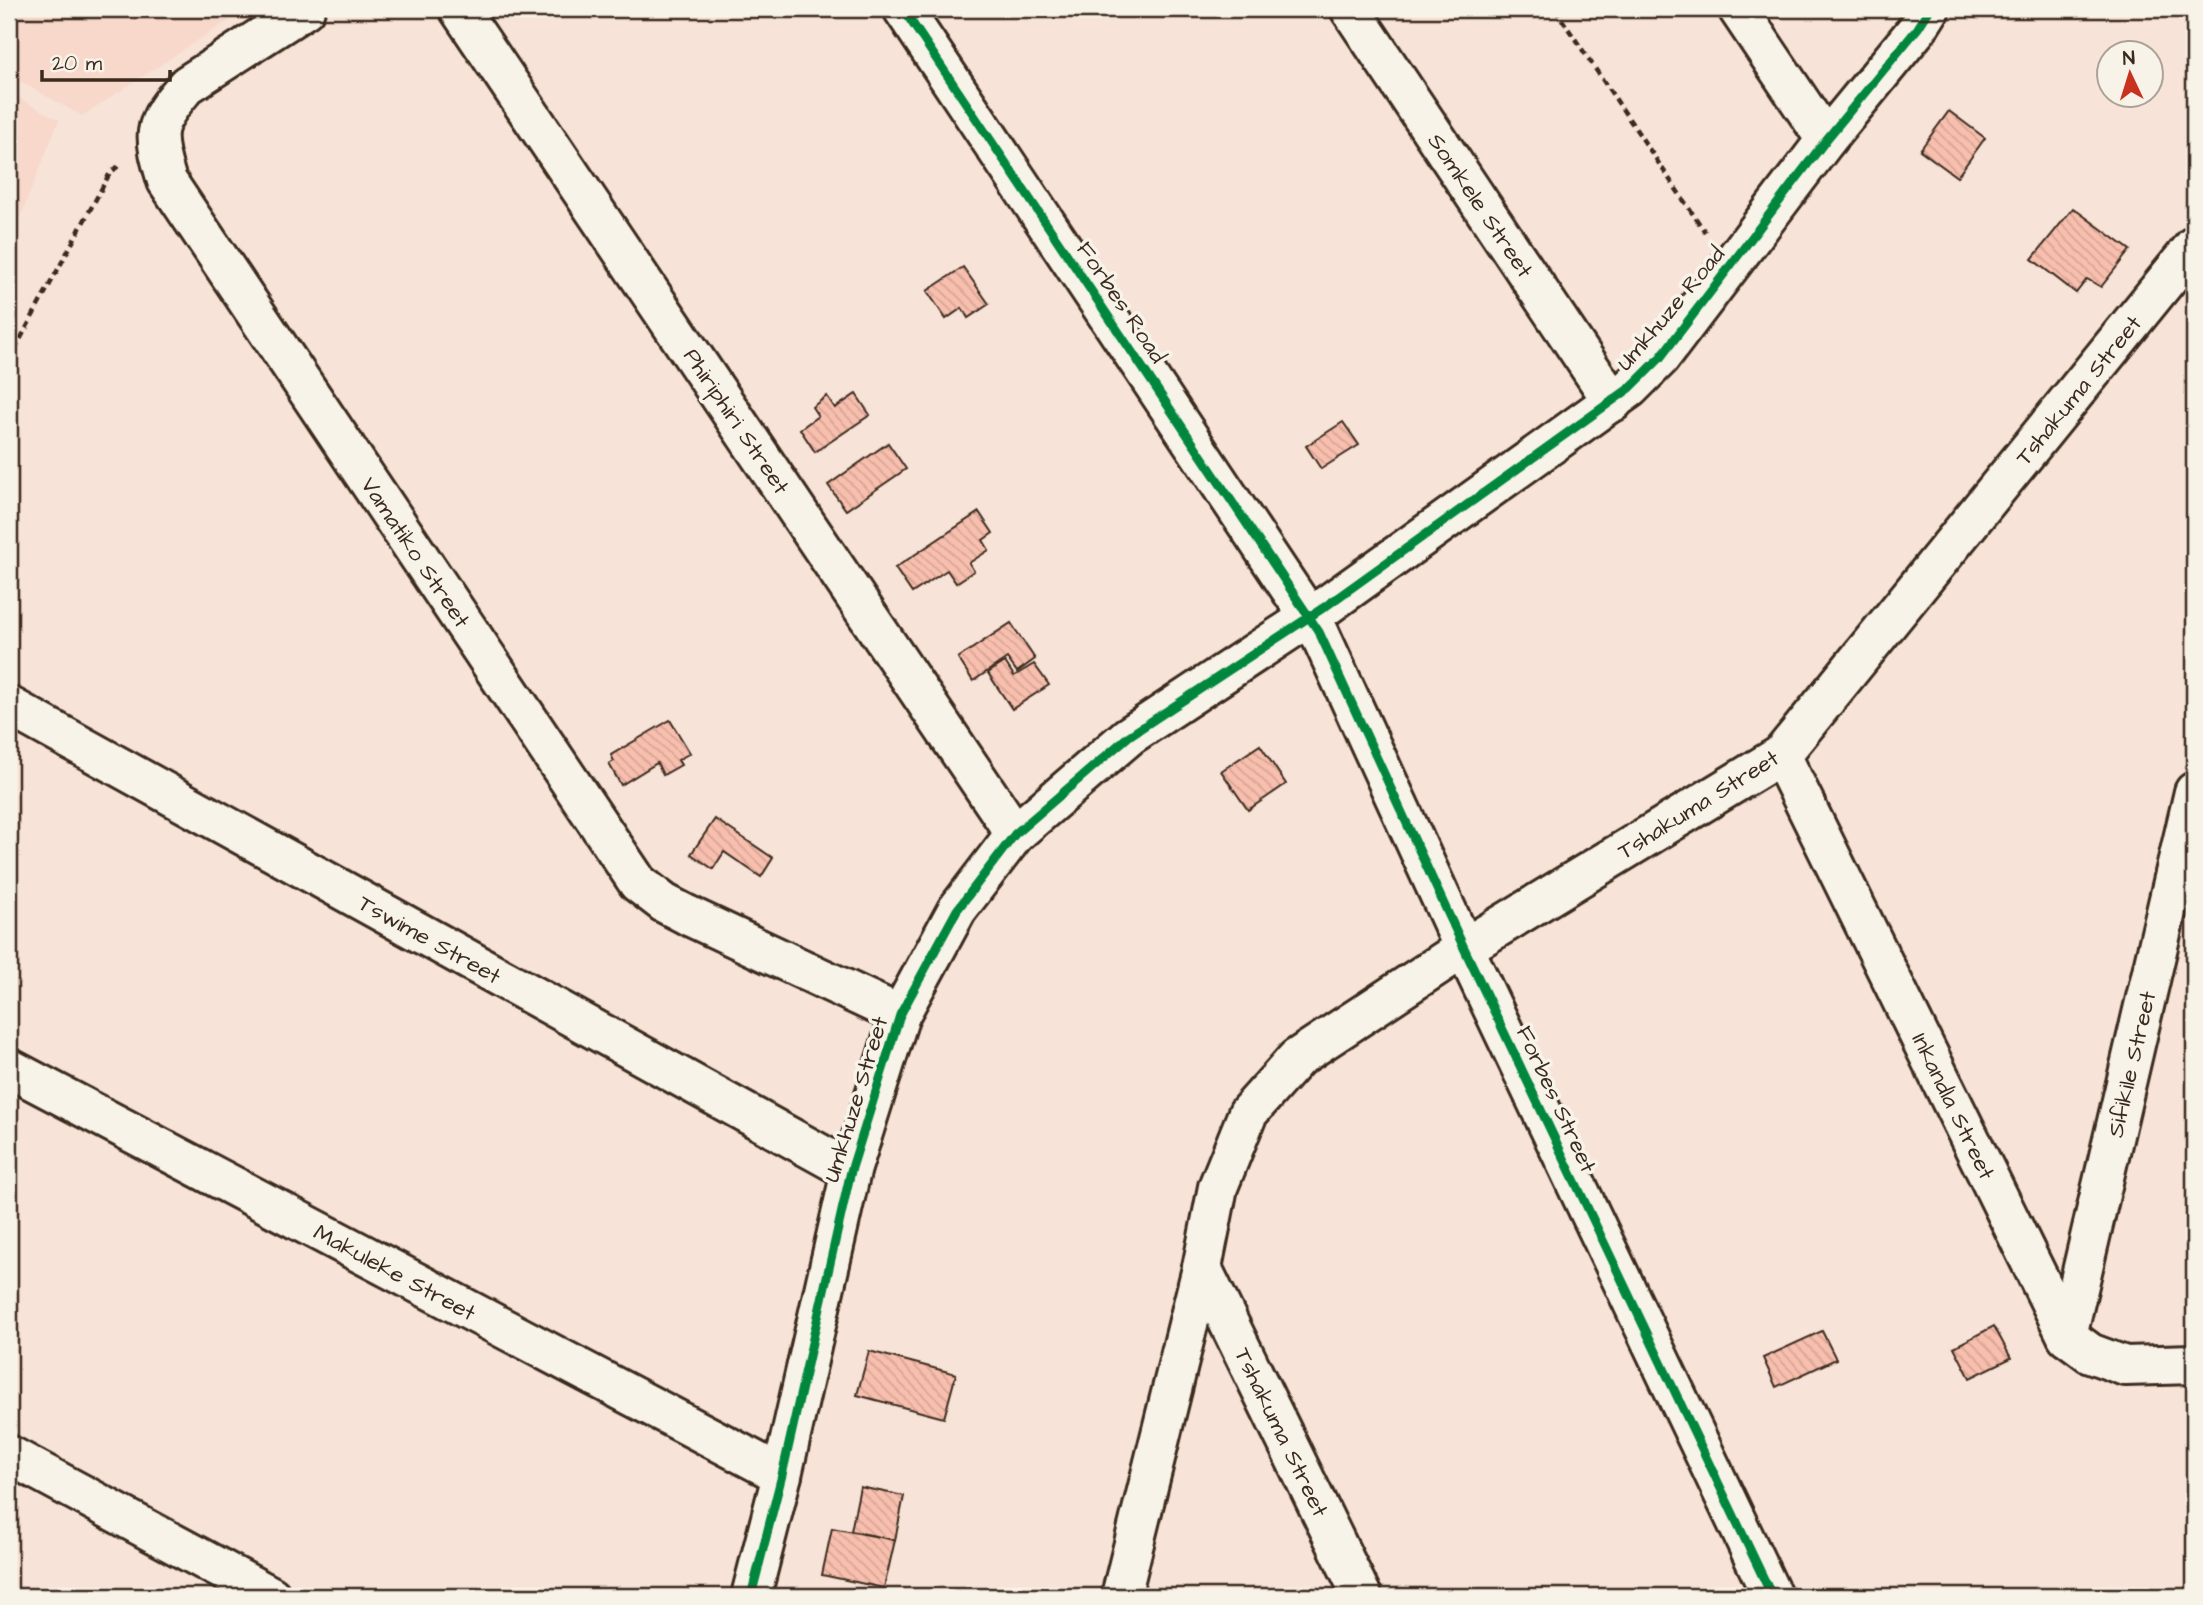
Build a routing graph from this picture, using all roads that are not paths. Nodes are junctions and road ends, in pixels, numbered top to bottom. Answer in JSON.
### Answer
{"nodes":[{"id":1,"x":305,"y":9,"type":"edge"},
{"id":2,"x":459,"y":9,"type":"edge"},
{"id":3,"x":903,"y":9,"type":"edge"},
{"id":4,"x":1350,"y":9,"type":"edge"},
{"id":5,"x":1738,"y":9,"type":"edge"},
{"id":6,"x":1930,"y":9,"type":"edge"},
{"id":7,"x":1826,"y":140,"type":"junction"},
{"id":8,"x":2194,"y":246,"type":"edge"},
{"id":9,"x":1613,"y":402,"type":"junction"},
{"id":10,"x":1310,"y":618,"type":"junction"},
{"id":11,"x":9,"y":706,"type":"edge"},
{"id":12,"x":1781,"y":755,"type":"junction"},
{"id":13,"x":2194,"y":792,"type":"edge"},
{"id":14,"x":1015,"y":834,"type":"junction"},
{"id":15,"x":1464,"y":948,"type":"junction"},
{"id":16,"x":900,"y":1015,"type":"junction"},
{"id":17,"x":9,"y":1068,"type":"edge"},
{"id":18,"x":851,"y":1171,"type":"junction"},
{"id":19,"x":1202,"y":1268,"type":"junction"},
{"id":20,"x":2067,"y":1335,"type":"junction"},
{"id":21,"x":2194,"y":1363,"type":"edge"},
{"id":22,"x":9,"y":1455,"type":"edge"},
{"id":23,"x":782,"y":1475,"type":"junction"},
{"id":24,"x":271,"y":1596,"type":"edge"},
{"id":25,"x":751,"y":1596,"type":"edge"},
{"id":26,"x":1121,"y":1596,"type":"edge"},
{"id":27,"x":1362,"y":1596,"type":"edge"},
{"id":28,"x":1772,"y":1596,"type":"edge"}],
"edges":[{"from":1,"to":16,"type":"street","name":"Vamatiko Street"},
{"from":2,"to":14,"type":"street","name":"Phiriphiri Street"},
{"from":3,"to":10,"type":"street","name":"Forbes Road"},
{"from":4,"to":9,"type":"street","name":"Somkele Street"},
{"from":5,"to":7,"type":"street"},
{"from":6,"to":7,"type":"street","name":"Umkhuze Road"},
{"from":7,"to":9,"type":"street","name":"Umkhuze Road"},
{"from":8,"to":12,"type":"street","name":"Tshakuma Street"},
{"from":9,"to":10,"type":"street","name":"Umkhuze Road"},
{"from":10,"to":14,"type":"street","name":"Umkhuze Street"},
{"from":10,"to":15,"type":"street","name":"Forbes Street"},
{"from":11,"to":18,"type":"street","name":"Tswime Street"},
{"from":12,"to":15,"type":"street","name":"Tshakuma Street"},
{"from":12,"to":20,"type":"street","name":"Inkandla Street"},
{"from":13,"to":20,"type":"street","name":"Sifikile Street"},
{"from":14,"to":16,"type":"street","name":"Umkhuze Street"},
{"from":15,"to":19,"type":"street","name":"Tshakuma Street"},
{"from":15,"to":28,"type":"street","name":"Forbes Street"},
{"from":16,"to":18,"type":"street","name":"Umkhuze Street"},
{"from":17,"to":23,"type":"street","name":"Makuleke Street"},
{"from":18,"to":23,"type":"street","name":"Umkhuze Street"},
{"from":19,"to":26,"type":"street","name":"Tshakuma Street"},
{"from":19,"to":27,"type":"street","name":"Tshakuma Street"},
{"from":20,"to":21,"type":"street","name":"Inkandla Street"},
{"from":22,"to":24,"type":"street"},
{"from":23,"to":25,"type":"street","name":"Umkhuze Street"}]}
